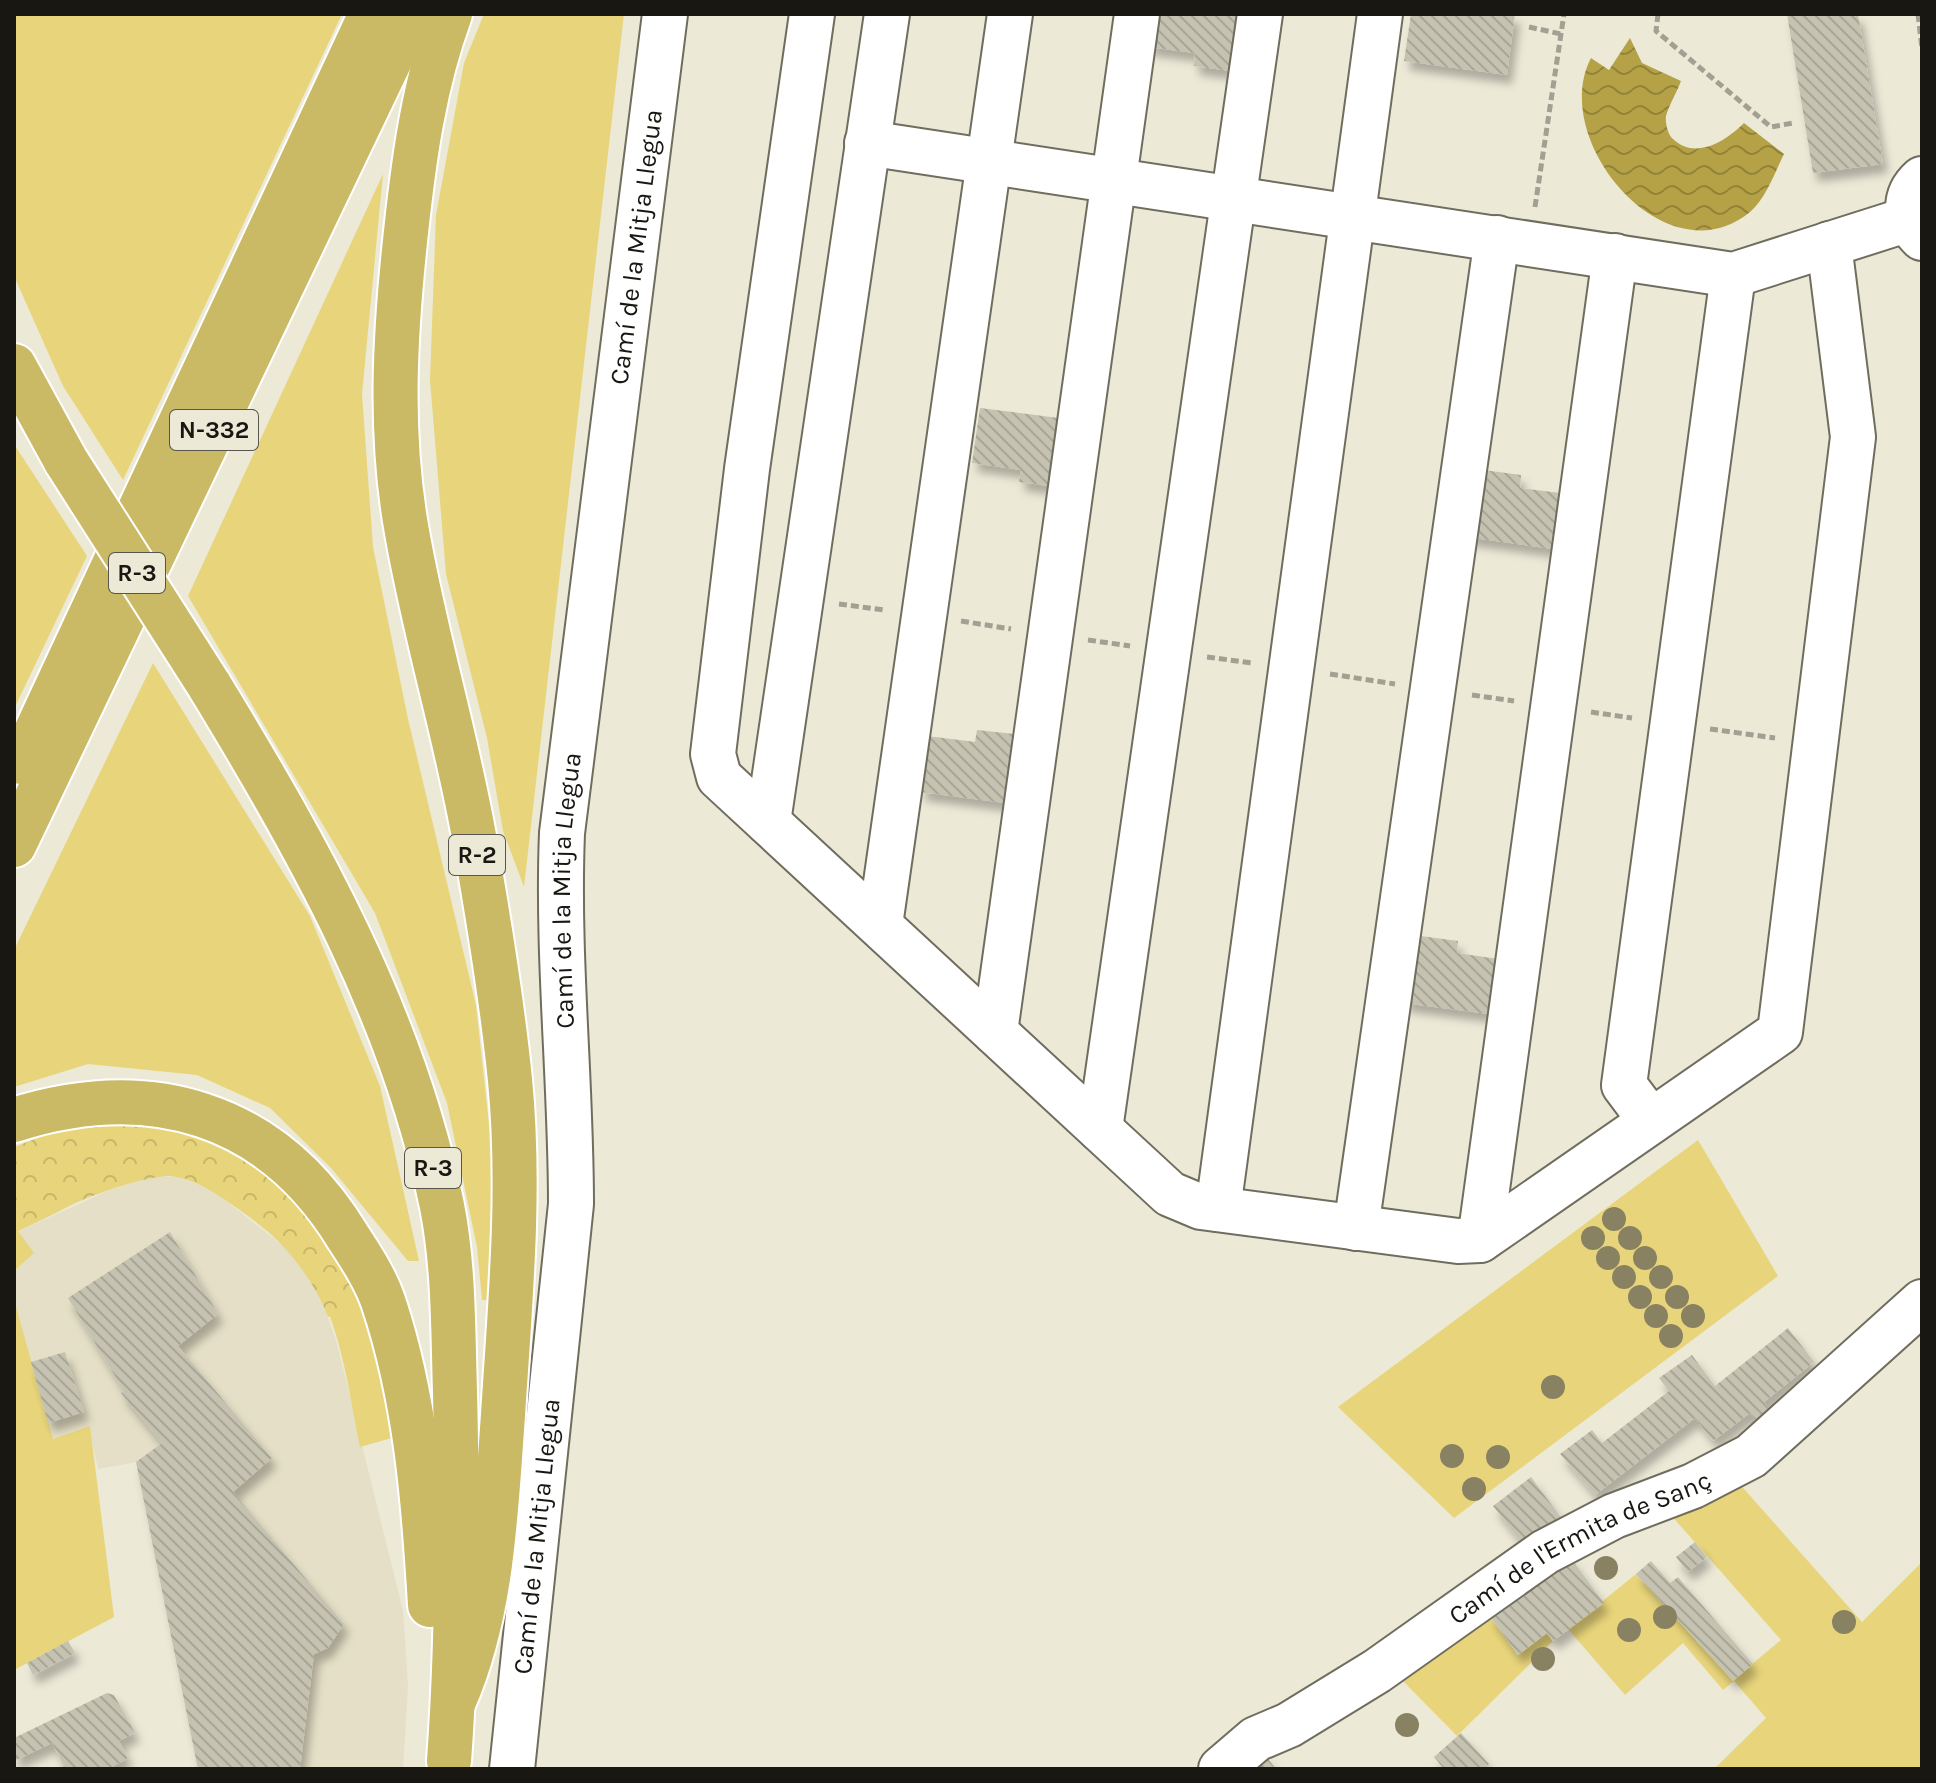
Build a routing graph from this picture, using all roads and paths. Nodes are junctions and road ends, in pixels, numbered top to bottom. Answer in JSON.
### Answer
{"nodes":[{"id":1,"x":371,"y":14,"type":"edge"},
{"id":2,"x":412,"y":14,"type":"edge"},
{"id":3,"x":450,"y":14,"type":"edge"},
{"id":4,"x":665,"y":14,"type":"edge"},
{"id":5,"x":812,"y":14,"type":"edge"},
{"id":6,"x":887,"y":14,"type":"edge"},
{"id":7,"x":1010,"y":14,"type":"edge"},
{"id":8,"x":1137,"y":14,"type":"edge"},
{"id":9,"x":1260,"y":14,"type":"edge"},
{"id":10,"x":1380,"y":14,"type":"edge"},
{"id":11,"x":1564,"y":14,"type":"edge"},
{"id":12,"x":1658,"y":14,"type":"edge"},
{"id":13,"x":1918,"y":14,"type":"edge"},
{"id":14,"x":1529,"y":27,"type":"dead end"},
{"id":15,"x":1561,"y":34,"type":"junction"},
{"id":16,"x":1922,"y":49,"type":"edge"},
{"id":17,"x":1793,"y":123,"type":"dead end"},
{"id":18,"x":867,"y":143,"type":"junction"},
{"id":19,"x":989,"y":162,"type":"junction"},
{"id":20,"x":1114,"y":180,"type":"junction"},
{"id":21,"x":1233,"y":198,"type":"junction"},
{"id":22,"x":1918,"y":212,"type":"edge"},
{"id":23,"x":1353,"y":216,"type":"junction"},
{"id":24,"x":1513,"y":241,"type":"junction"},
{"id":25,"x":1829,"y":244,"type":"junction"},
{"id":26,"x":1615,"y":256,"type":"junction"},
{"id":27,"x":1733,"y":275,"type":"junction"},
{"id":28,"x":14,"y":366,"type":"edge"},
{"id":29,"x":14,"y":782,"type":"edge"},
{"id":30,"x":768,"y":822,"type":"junction"},
{"id":31,"x":14,"y":845,"type":"edge"},
{"id":32,"x":880,"y":925,"type":"junction"},
{"id":33,"x":995,"y":1032,"type":"junction"},
{"id":34,"x":14,"y":1120,"type":"edge"},
{"id":35,"x":1651,"y":1121,"type":"junction"},
{"id":36,"x":1100,"y":1129,"type":"junction"},
{"id":37,"x":1218,"y":1209,"type":"junction"},
{"id":38,"x":1356,"y":1228,"type":"junction"},
{"id":39,"x":1480,"y":1240,"type":"junction"},
{"id":40,"x":1922,"y":1302,"type":"edge"},
{"id":41,"x":454,"y":1701,"type":"junction"},
{"id":42,"x":512,"y":1769,"type":"edge"},
{"id":43,"x":1221,"y":1769,"type":"edge"}],
"edges":[{"from":1,"to":29,"type":"highway"},
{"from":2,"to":31,"type":"highway","number":"N-332"},
{"from":3,"to":41,"type":"highway","number":"R-2"},
{"from":4,"to":42,"type":"street","name":"Camí de la Mitja Llegua"},
{"from":5,"to":30,"type":"street"},
{"from":6,"to":18,"type":"street"},
{"from":7,"to":19,"type":"street"},
{"from":8,"to":20,"type":"street"},
{"from":9,"to":21,"type":"street"},
{"from":10,"to":23,"type":"street"},
{"from":11,"to":15,"type":"path"},
{"from":12,"to":17,"type":"path"},
{"from":13,"to":16,"type":"path"},
{"from":14,"to":15,"type":"path"},
{"from":15,"to":24,"type":"path"},
{"from":18,"to":19,"type":"street"},
{"from":18,"to":30,"type":"street"},
{"from":19,"to":20,"type":"street"},
{"from":19,"to":32,"type":"street"},
{"from":20,"to":21,"type":"street"},
{"from":20,"to":33,"type":"street"},
{"from":21,"to":23,"type":"street"},
{"from":21,"to":36,"type":"street"},
{"from":22,"to":25,"type":"street"},
{"from":23,"to":24,"type":"street"},
{"from":23,"to":37,"type":"street"},
{"from":24,"to":26,"type":"street"},
{"from":24,"to":38,"type":"street"},
{"from":25,"to":27,"type":"street"},
{"from":25,"to":35,"type":"street"},
{"from":26,"to":27,"type":"street"},
{"from":26,"to":39,"type":"street"},
{"from":27,"to":35,"type":"street"},
{"from":28,"to":41,"type":"highway","number":"R-3","bridge":true},
{"from":30,"to":32,"type":"street"},
{"from":32,"to":33,"type":"street"},
{"from":33,"to":36,"type":"street"},
{"from":34,"to":41,"type":"highway","number":"R-3"},
{"from":35,"to":39,"type":"street"},
{"from":36,"to":37,"type":"street"},
{"from":37,"to":38,"type":"street"},
{"from":38,"to":39,"type":"street"},
{"from":40,"to":43,"type":"street","name":"Camí de l'Ermita de Sanç"}]}
